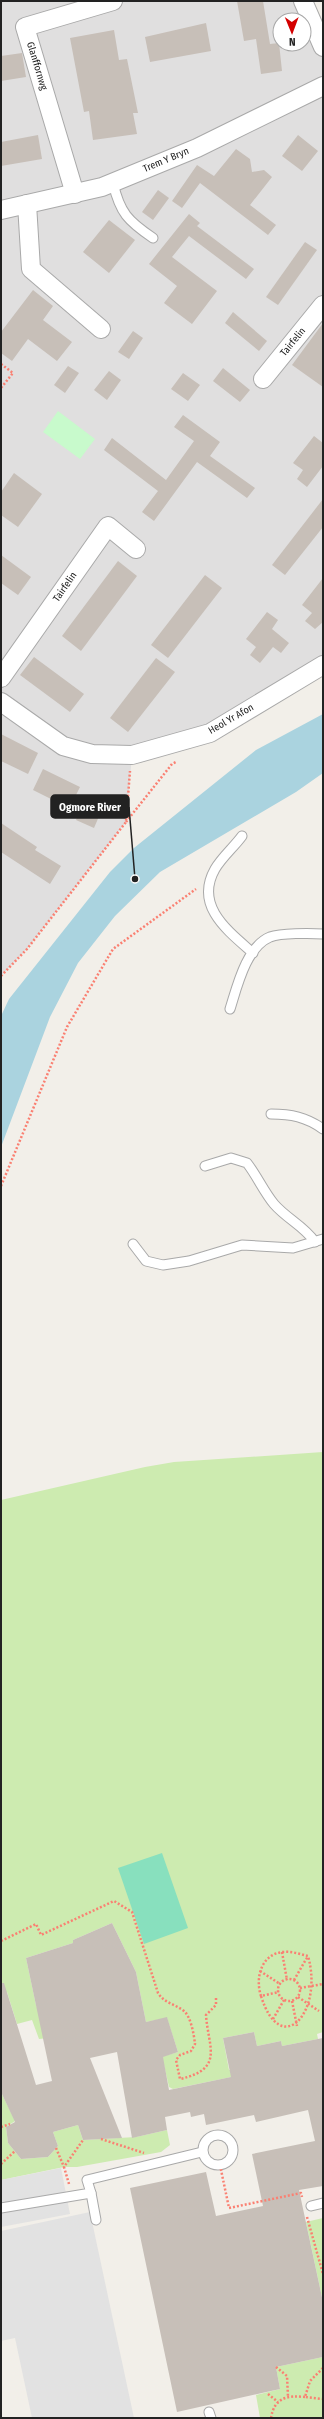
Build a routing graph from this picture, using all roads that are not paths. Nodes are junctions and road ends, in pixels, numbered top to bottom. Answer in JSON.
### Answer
{"nodes":[{"id":1,"x":113,"y":1,"type":"edge"},
{"id":2,"x":303,"y":1,"type":"edge"},
{"id":3,"x":323,"y":47,"type":"edge"},
{"id":4,"x":323,"y":86,"type":"edge"},
{"id":5,"x":113,"y":183,"type":"junction"},
{"id":6,"x":75,"y":194,"type":"junction"},
{"id":7,"x":27,"y":204,"type":"junction"},
{"id":8,"x":1,"y":210,"type":"edge"},
{"id":9,"x":153,"y":238,"type":"dead end"},
{"id":10,"x":323,"y":305,"type":"edge"},
{"id":11,"x":101,"y":329,"type":"dead end"},
{"id":12,"x":262,"y":379,"type":"dead end"},
{"id":13,"x":136,"y":549,"type":"dead end"},
{"id":14,"x":323,"y":665,"type":"edge"},
{"id":15,"x":1,"y":678,"type":"edge"},
{"id":16,"x":1,"y":702,"type":"edge"},
{"id":17,"x":242,"y":836,"type":"dead end"},
{"id":18,"x":323,"y":934,"type":"edge"},
{"id":19,"x":252,"y":953,"type":"junction"},
{"id":20,"x":230,"y":1009,"type":"dead end"},
{"id":21,"x":271,"y":1114,"type":"dead end"},
{"id":22,"x":323,"y":1129,"type":"edge"},
{"id":23,"x":204,"y":1166,"type":"dead end"},
{"id":24,"x":319,"y":1240,"type":"edge"},
{"id":25,"x":133,"y":1244,"type":"dead end"},
{"id":26,"x":202,"y":2152,"type":"junction"},
{"id":27,"x":91,"y":2193,"type":"junction"},
{"id":28,"x":323,"y":2203,"type":"edge"},
{"id":29,"x":308,"y":2206,"type":"road end"},
{"id":30,"x":1,"y":2208,"type":"edge"},
{"id":31,"x":96,"y":2220,"type":"dead end"}],
"edges":[{"from":1,"to":6,"type":"street","name":"Glanffornwg"},
{"from":2,"to":3,"type":"street"},
{"from":4,"to":5,"type":"street","name":"Trem Y Bryn"},
{"from":5,"to":6,"type":"street","name":"Trem Y Bryn"},
{"from":5,"to":9,"type":"lane"},
{"from":6,"to":7,"type":"street","name":"Trem Y Bryn"},
{"from":7,"to":8,"type":"street","name":"Trem Y Bryn"},
{"from":7,"to":11,"type":"street"},
{"from":10,"to":12,"type":"street","name":"Tairfelin"},
{"from":13,"to":15,"type":"street","name":"Tairfelin"},
{"from":14,"to":16,"type":"street","name":"Heol Yr Afon"},
{"from":17,"to":19,"type":"lane"},
{"from":18,"to":19,"type":"lane"},
{"from":19,"to":20,"type":"lane"},
{"from":21,"to":22,"type":"lane"},
{"from":23,"to":24,"type":"lane"},
{"from":24,"to":25,"type":"lane"},
{"from":26,"to":26,"type":"lane"},
{"from":26,"to":27,"type":"lane"},
{"from":27,"to":30,"type":"lane"},
{"from":27,"to":31,"type":"lane"},
{"from":28,"to":29,"type":"lane"}]}
